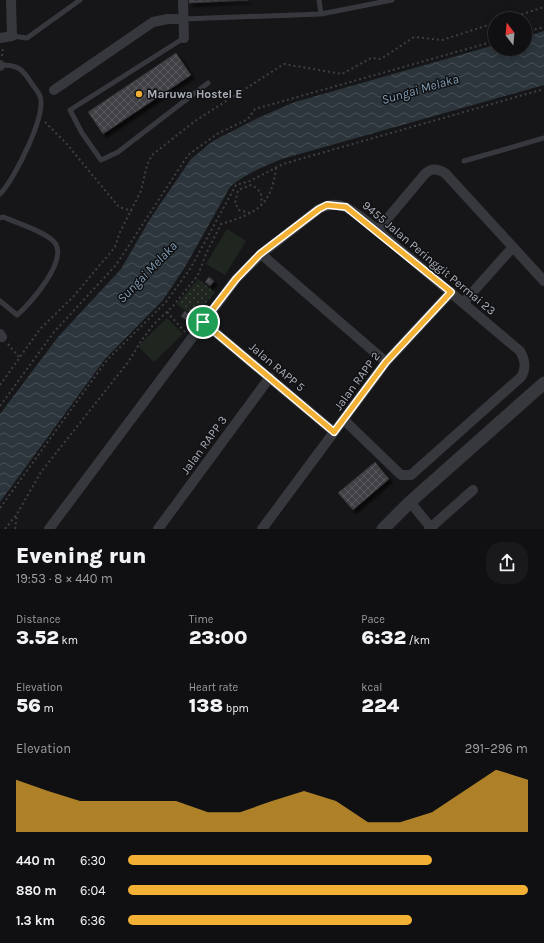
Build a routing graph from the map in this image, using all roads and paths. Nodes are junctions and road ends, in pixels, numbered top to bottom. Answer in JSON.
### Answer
{"nodes":[{"id":1,"x":11,"y":0,"type":"edge"},
{"id":2,"x":80,"y":0,"type":"edge"},
{"id":3,"x":183,"y":0,"type":"edge"},
{"id":4,"x":320,"y":0,"type":"edge"},
{"id":5,"x":392,"y":0,"type":"edge"},
{"id":6,"x":544,"y":7,"type":"edge"},
{"id":7,"x":529,"y":12,"type":"edge"},
{"id":8,"x":322,"y":14,"type":"junction"},
{"id":9,"x":184,"y":19,"type":"junction"},
{"id":10,"x":488,"y":25,"type":"edge"},
{"id":11,"x":544,"y":27,"type":"edge"},
{"id":12,"x":532,"y":30,"type":"edge"},
{"id":13,"x":5,"y":37,"type":"edge"},
{"id":14,"x":184,"y":38,"type":"joint"},
{"id":15,"x":488,"y":43,"type":"edge"},
{"id":16,"x":0,"y":65,"type":"edge"},
{"id":17,"x":208,"y":83,"type":"dead end"},
{"id":18,"x":544,"y":89,"type":"edge"},
{"id":19,"x":54,"y":90,"type":"dead end"},
{"id":20,"x":40,"y":117,"type":"junction"},
{"id":21,"x":544,"y":138,"type":"edge"},
{"id":22,"x":464,"y":161,"type":"dead end"},
{"id":23,"x":276,"y":168,"type":"junction"},
{"id":24,"x":0,"y":194,"type":"edge"},
{"id":25,"x":261,"y":207,"type":"junction"},
{"id":26,"x":132,"y":211,"type":"junction"},
{"id":27,"x":253,"y":212,"type":"junction"},
{"id":28,"x":0,"y":218,"type":"edge"},
{"id":29,"x":377,"y":230,"type":"junction"},
{"id":30,"x":513,"y":247,"type":"junction"},
{"id":31,"x":260,"y":254,"type":"junction"},
{"id":32,"x":544,"y":281,"type":"edge"},
{"id":33,"x":451,"y":292,"type":"junction"},
{"id":34,"x":0,"y":301,"type":"edge"},
{"id":35,"x":462,"y":303,"type":"junction"},
{"id":36,"x":167,"y":312,"type":"junction"},
{"id":37,"x":203,"y":322,"type":"junction"},
{"id":38,"x":1,"y":335,"type":"edge"},
{"id":39,"x":191,"y":338,"type":"junction"},
{"id":40,"x":19,"y":357,"type":"junction"},
{"id":41,"x":386,"y":362,"type":"junction"},
{"id":42,"x":270,"y":377,"type":"junction"},
{"id":43,"x":544,"y":383,"type":"edge"},
{"id":44,"x":0,"y":386,"type":"edge"},
{"id":45,"x":0,"y":406,"type":"edge"},
{"id":46,"x":344,"y":420,"type":"junction"},
{"id":47,"x":334,"y":432,"type":"junction"},
{"id":48,"x":473,"y":490,"type":"dead end"},
{"id":49,"x":410,"y":502,"type":"junction"},
{"id":50,"x":0,"y":508,"type":"edge"},
{"id":51,"x":17,"y":514,"type":"junction"},
{"id":52,"x":431,"y":528,"type":"edge"},
{"id":53,"x":5,"y":529,"type":"edge"},
{"id":54,"x":15,"y":529,"type":"edge"},
{"id":55,"x":49,"y":529,"type":"edge"},
{"id":56,"x":158,"y":529,"type":"edge"},
{"id":57,"x":262,"y":529,"type":"edge"},
{"id":58,"x":383,"y":529,"type":"edge"}],
"edges":[{"from":1,"to":13,"type":"street"},
{"from":2,"to":13,"type":"lane"},
{"from":3,"to":9,"type":"street"},
{"from":4,"to":8,"type":"lane"},
{"from":5,"to":8,"type":"lane"},
{"from":6,"to":7,"type":"path"},
{"from":8,"to":9,"type":"lane"},
{"from":9,"to":14,"type":"street"},
{"from":9,"to":19,"type":"street"},
{"from":10,"to":26,"type":"path"},
{"from":11,"to":12,"type":"path"},
{"from":13,"to":16,"type":"path"},
{"from":14,"to":17,"type":"lane"},
{"from":15,"to":45,"type":"path"},
{"from":16,"to":20,"type":"lane"},
{"from":18,"to":23,"type":"path"},
{"from":20,"to":24,"type":"lane"},
{"from":20,"to":26,"type":"path"},
{"from":21,"to":22,"type":"lane"},
{"from":23,"to":25,"type":"path"},
{"from":23,"to":50,"type":"path"},
{"from":25,"to":27,"type":"path"},
{"from":25,"to":27,"type":"path"},
{"from":26,"to":40,"type":"path"},
{"from":27,"to":36,"type":"path"},
{"from":28,"to":34,"type":"lane"},
{"from":29,"to":30,"type":"street"},
{"from":29,"to":31,"type":"street","name":"9455 Jalan Peringgit Permai 23"},
{"from":29,"to":33,"type":"street","name":"9455 Jalan Peringgit Permai 23"},
{"from":30,"to":32,"type":"street"},
{"from":30,"to":35,"type":"street"},
{"from":31,"to":37,"type":"street","name":"9455 Jalan Peringgit Permai 23"},
{"from":31,"to":41,"type":"street"},
{"from":33,"to":35,"type":"street","name":"9455 Jalan Peringgit Permai 23"},
{"from":33,"to":41,"type":"street","name":"Jalan RAPP 2"},
{"from":35,"to":46,"type":"street","name":"9455 Jalan Peringgit Permai 23"},
{"from":36,"to":39,"type":"path"},
{"from":36,"to":51,"type":"path"},
{"from":37,"to":39,"type":"street","name":"9455 Jalan Peringgit Permai 23"},
{"from":37,"to":42,"type":"street","name":"Jalan RAPP 5"},
{"from":38,"to":40,"type":"path"},
{"from":39,"to":55,"type":"street","name":"9455 Jalan Peringgit Permai 23"},
{"from":40,"to":44,"type":"path"},
{"from":41,"to":46,"type":"street","name":"Jalan RAPP 2"},
{"from":42,"to":47,"type":"street","name":"Jalan RAPP 5"},
{"from":42,"to":56,"type":"street","name":"Jalan RAPP 3"},
{"from":43,"to":49,"type":"street"},
{"from":46,"to":47,"type":"street","name":"Jalan RAPP 2"},
{"from":47,"to":57,"type":"street","name":"Jalan RAPP 2"},
{"from":48,"to":52,"type":"street"},
{"from":49,"to":52,"type":"street"},
{"from":49,"to":58,"type":"street"},
{"from":51,"to":53,"type":"path"},
{"from":51,"to":54,"type":"path"}]}
